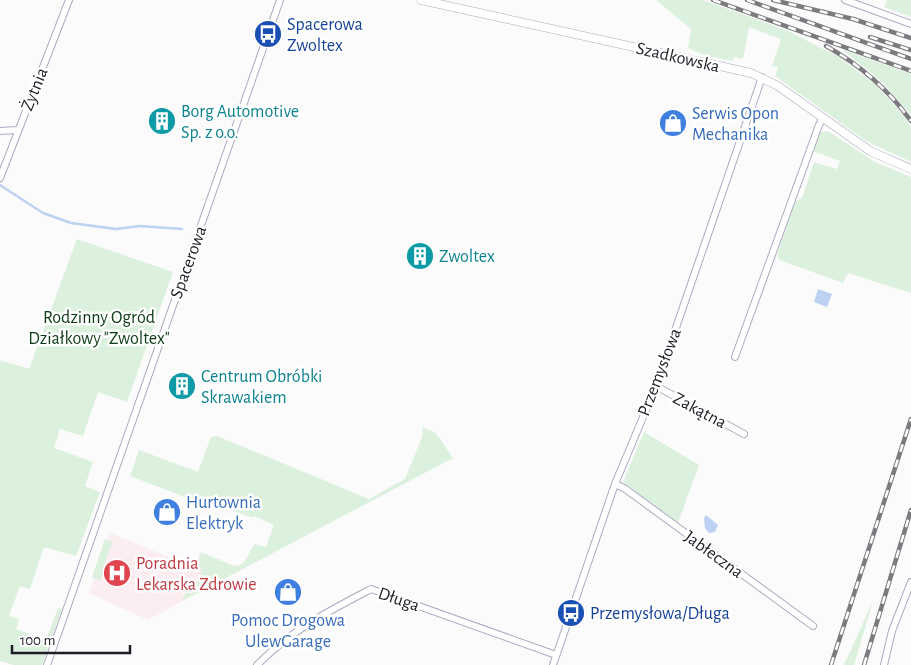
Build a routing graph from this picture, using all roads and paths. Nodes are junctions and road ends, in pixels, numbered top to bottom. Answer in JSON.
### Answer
{"nodes":[{"id":1,"x":69,"y":0,"type":"edge"},
{"id":2,"x":280,"y":0,"type":"edge"},
{"id":3,"x":421,"y":0,"type":"edge"},
{"id":4,"x":845,"y":0,"type":"edge"},
{"id":5,"x":911,"y":24,"type":"edge"},
{"id":6,"x":762,"y":77,"type":"junction"},
{"id":7,"x":823,"y":118,"type":"junction"},
{"id":8,"x":17,"y":130,"type":"junction"},
{"id":9,"x":0,"y":131,"type":"edge"},
{"id":10,"x":911,"y":169,"type":"edge"},
{"id":11,"x":0,"y":178,"type":"edge"},
{"id":12,"x":735,"y":357,"type":"dead end"},
{"id":13,"x":656,"y":386,"type":"junction"},
{"id":14,"x":744,"y":434,"type":"dead end"},
{"id":15,"x":615,"y":484,"type":"junction"},
{"id":16,"x":911,"y":582,"type":"edge"},
{"id":17,"x":812,"y":626,"type":"dead end"},
{"id":18,"x":556,"y":655,"type":"junction"},
{"id":19,"x":47,"y":665,"type":"edge"},
{"id":20,"x":258,"y":665,"type":"edge"},
{"id":21,"x":553,"y":665,"type":"edge"},
{"id":22,"x":884,"y":665,"type":"edge"}],
"edges":[{"from":1,"to":8,"type":"street","name":"Żytnia"},
{"from":2,"to":19,"type":"street","name":"Spacerowa"},
{"from":3,"to":6,"type":"street","name":"Szadkowska"},
{"from":4,"to":5,"type":"street"},
{"from":6,"to":7,"type":"street","name":"Szadkowska"},
{"from":6,"to":13,"type":"street","name":"Przemysłowa"},
{"from":7,"to":10,"type":"street","name":"Szadkowska"},
{"from":7,"to":12,"type":"street"},
{"from":8,"to":9,"type":"street"},
{"from":8,"to":11,"type":"street","name":"Żytnia"},
{"from":13,"to":14,"type":"street","name":"Zakątna"},
{"from":13,"to":15,"type":"street","name":"Przemysłowa"},
{"from":15,"to":17,"type":"street","name":"Jabłeczna"},
{"from":15,"to":18,"type":"street","name":"Przemysłowa"},
{"from":16,"to":22,"type":"street"},
{"from":18,"to":20,"type":"street","name":"Długa"},
{"from":18,"to":21,"type":"street","name":"Przemysłowa"}]}
